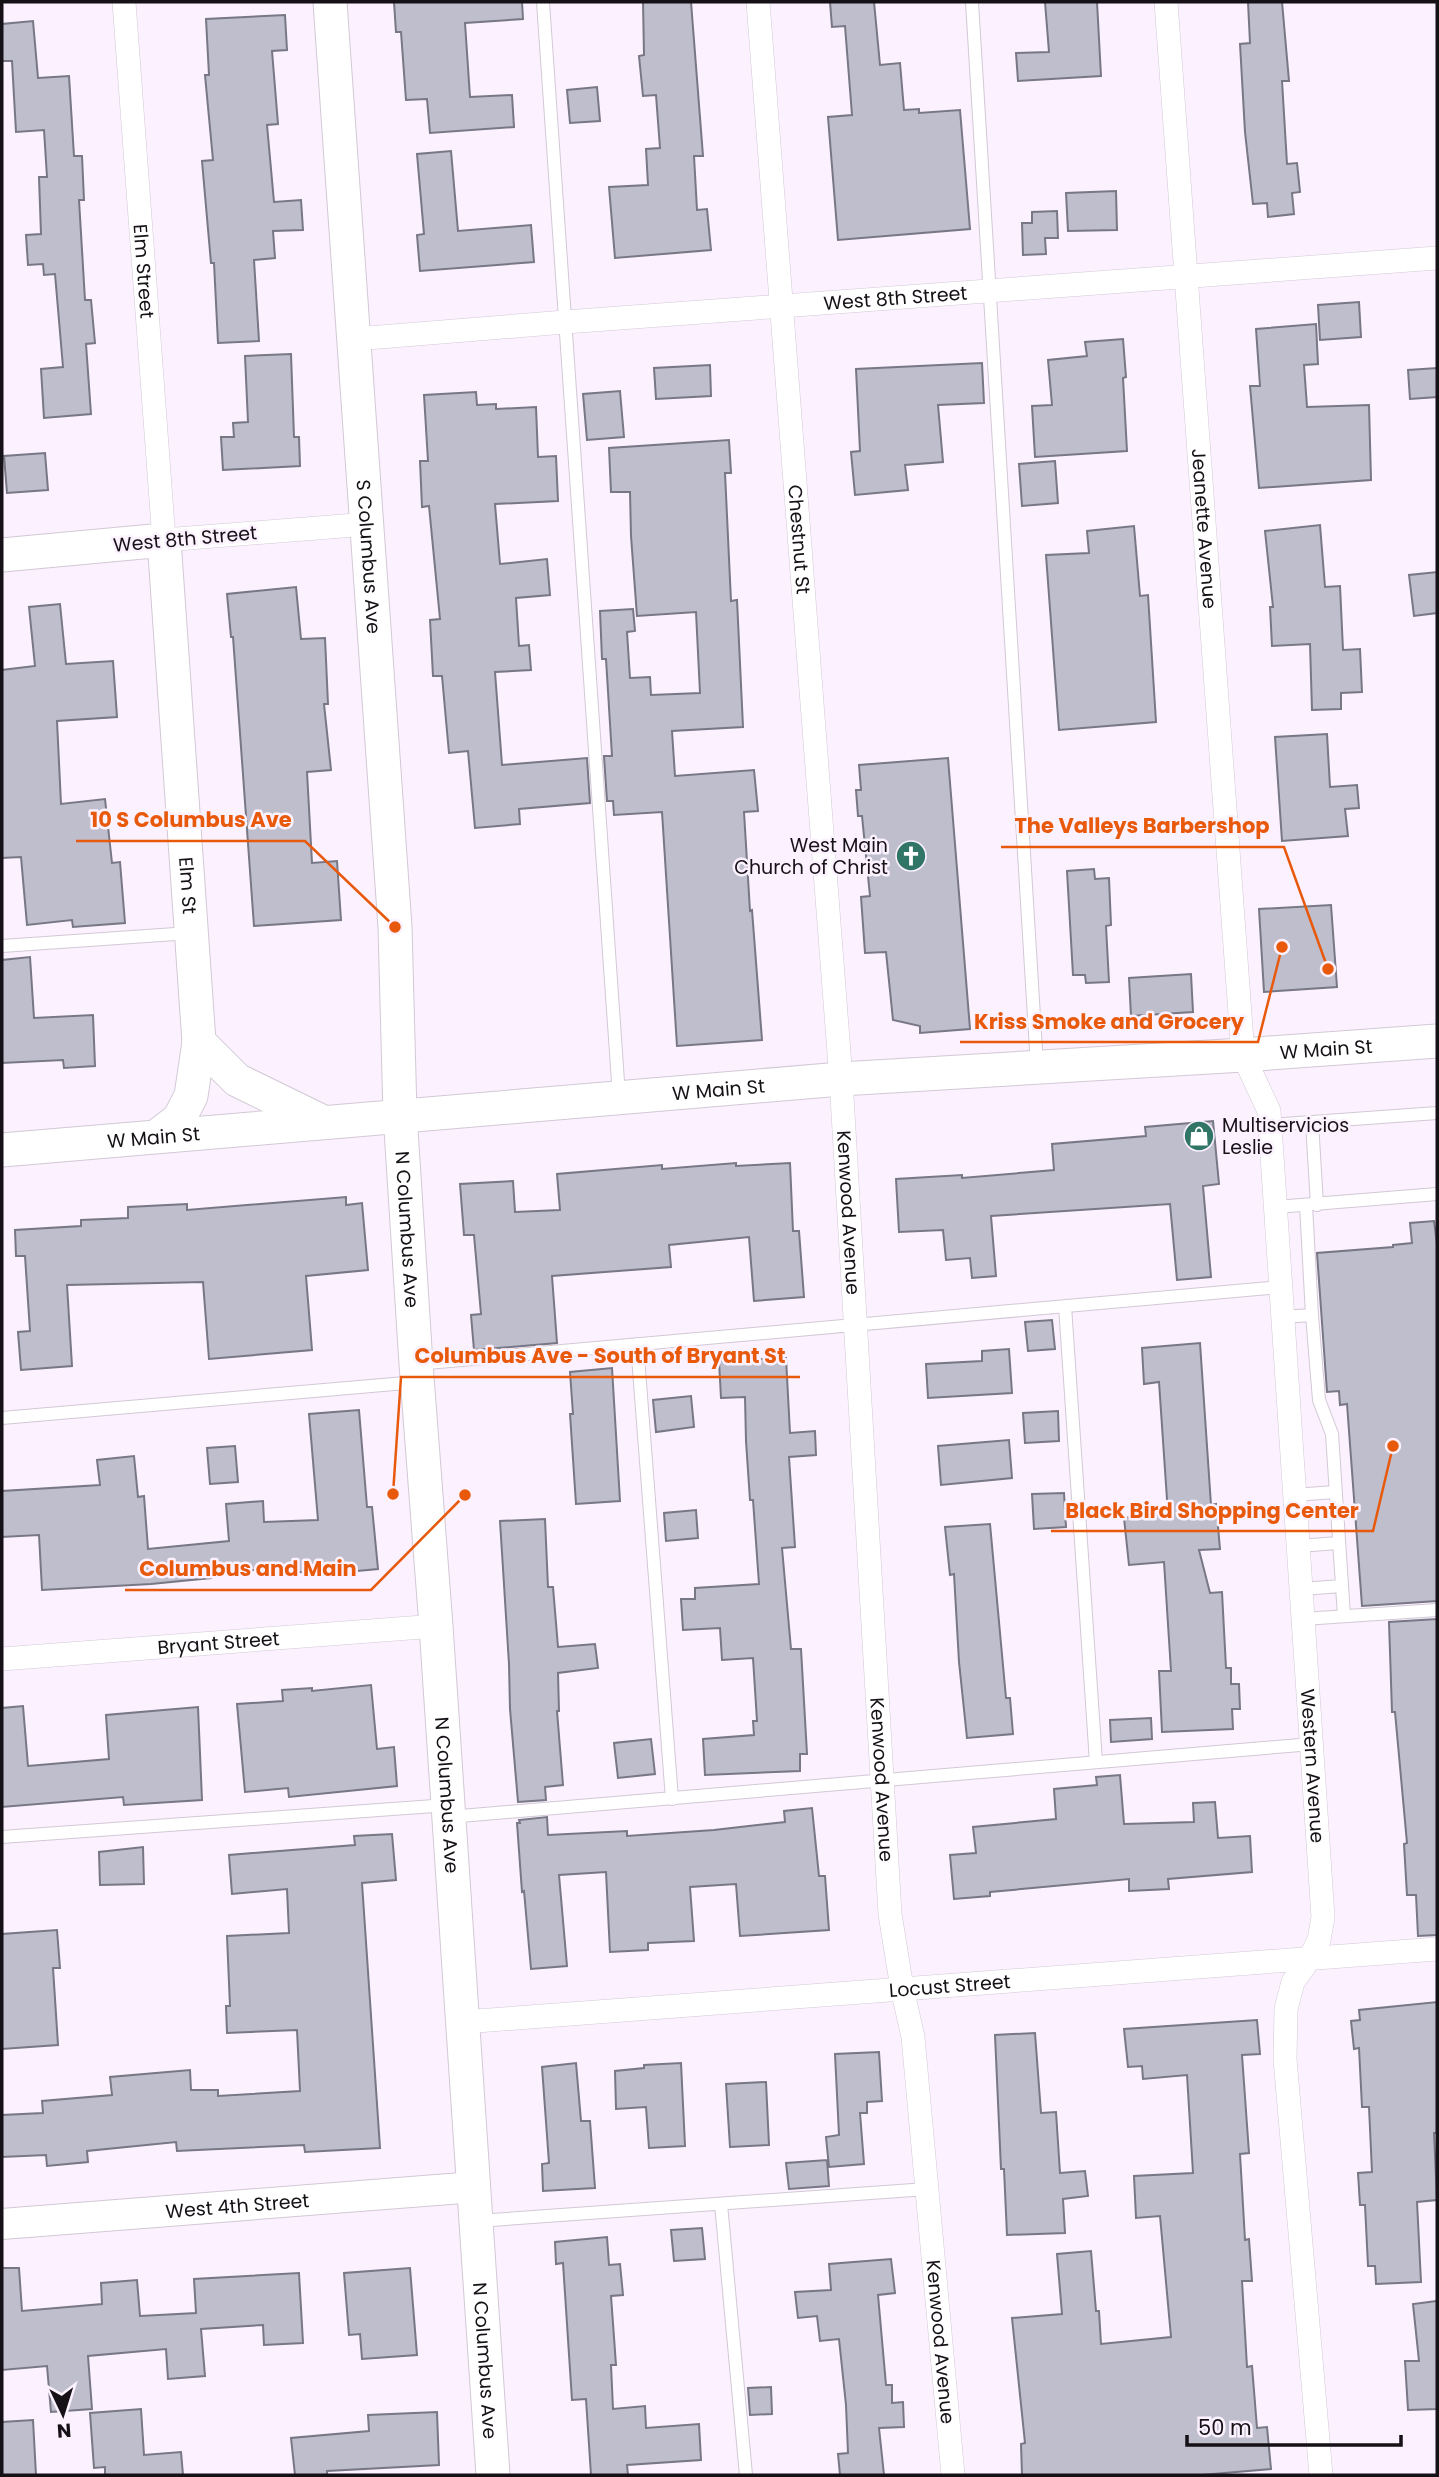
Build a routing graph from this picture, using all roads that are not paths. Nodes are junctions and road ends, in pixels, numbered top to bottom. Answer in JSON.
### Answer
{"nodes":[{"id":1,"x":124,"y":2,"type":"edge"},
{"id":2,"x":330,"y":2,"type":"edge"},
{"id":3,"x":543,"y":2,"type":"edge"},
{"id":4,"x":758,"y":2,"type":"edge"},
{"id":5,"x":972,"y":2,"type":"edge"},
{"id":6,"x":1166,"y":2,"type":"edge"},
{"id":7,"x":1437,"y":258,"type":"edge"},
{"id":8,"x":1185,"y":276,"type":"junction"},
{"id":9,"x":990,"y":290,"type":"junction"},
{"id":10,"x":780,"y":306,"type":"junction"},
{"id":11,"x":565,"y":322,"type":"junction"},
{"id":12,"x":355,"y":339,"type":"junction"},
{"id":13,"x":368,"y":524,"type":"junction"},
{"id":14,"x":164,"y":540,"type":"junction"},
{"id":15,"x":2,"y":555,"type":"edge"},
{"id":16,"x":192,"y":933,"type":"junction"},
{"id":17,"x":2,"y":946,"type":"edge"},
{"id":18,"x":1437,"y":1041,"type":"edge"},
{"id":19,"x":199,"y":1042,"type":"junction"},
{"id":20,"x":1243,"y":1055,"type":"junction"},
{"id":21,"x":1037,"y":1067,"type":"junction"},
{"id":22,"x":841,"y":1079,"type":"junction"},
{"id":23,"x":620,"y":1097,"type":"junction"},
{"id":24,"x":1437,"y":1113,"type":"edge"},
{"id":25,"x":400,"y":1114,"type":"junction"},
{"id":26,"x":321,"y":1121,"type":"junction"},
{"id":27,"x":1312,"y":1122,"type":"junction"},
{"id":28,"x":1270,"y":1125,"type":"junction"},
{"id":29,"x":157,"y":1136,"type":"junction"},
{"id":30,"x":2,"y":1150,"type":"edge"},
{"id":31,"x":1437,"y":1194,"type":"edge"},
{"id":32,"x":1312,"y":1205,"type":"junction"},
{"id":33,"x":1276,"y":1206,"type":"junction"},
{"id":34,"x":1280,"y":1287,"type":"junction"},
{"id":35,"x":1065,"y":1306,"type":"junction"},
{"id":36,"x":1312,"y":1315,"type":"junction"},
{"id":37,"x":1282,"y":1317,"type":"junction"},
{"id":38,"x":855,"y":1325,"type":"junction"},
{"id":39,"x":637,"y":1344,"type":"junction"},
{"id":40,"x":416,"y":1373,"type":"junction"},
{"id":41,"x":2,"y":1418,"type":"edge"},
{"id":42,"x":1335,"y":1492,"type":"junction"},
{"id":43,"x":1294,"y":1495,"type":"junction"},
{"id":44,"x":1338,"y":1543,"type":"junction"},
{"id":45,"x":1298,"y":1546,"type":"junction"},
{"id":46,"x":1342,"y":1586,"type":"junction"},
{"id":47,"x":1301,"y":1589,"type":"junction"},
{"id":48,"x":1437,"y":1610,"type":"edge"},
{"id":49,"x":1344,"y":1616,"type":"junction"},
{"id":50,"x":1303,"y":1619,"type":"junction"},
{"id":51,"x":436,"y":1626,"type":"junction"},
{"id":52,"x":2,"y":1659,"type":"edge"},
{"id":53,"x":1312,"y":1744,"type":"junction"},
{"id":54,"x":1096,"y":1762,"type":"junction"},
{"id":55,"x":882,"y":1780,"type":"junction"},
{"id":56,"x":672,"y":1798,"type":"junction"},
{"id":57,"x":449,"y":1811,"type":"junction"},
{"id":58,"x":2,"y":1837,"type":"edge"},
{"id":59,"x":1437,"y":1949,"type":"edge"},
{"id":60,"x":1310,"y":1958,"type":"junction"},
{"id":61,"x":902,"y":1988,"type":"junction"},
{"id":62,"x":463,"y":2022,"type":"junction"},
{"id":63,"x":475,"y":2187,"type":"junction"},
{"id":64,"x":927,"y":2189,"type":"junction"},
{"id":65,"x":721,"y":2204,"type":"junction"},
{"id":66,"x":477,"y":2221,"type":"junction"},
{"id":67,"x":2,"y":2224,"type":"edge"},
{"id":68,"x":493,"y":2475,"type":"edge"},
{"id":69,"x":746,"y":2475,"type":"edge"},
{"id":70,"x":953,"y":2475,"type":"edge"},
{"id":71,"x":1321,"y":2475,"type":"edge"}],
"edges":[{"from":1,"to":14,"type":"street","name":"Elm Street"},
{"from":2,"to":12,"type":"main road","name":"S Columbus Ave"},
{"from":3,"to":11,"type":"lane"},
{"from":4,"to":10,"type":"street","name":"Chestnut St"},
{"from":5,"to":9,"type":"lane"},
{"from":6,"to":8,"type":"street","name":"Jeanette Avenue"},
{"from":7,"to":8,"type":"street","name":"West 8th Street"},
{"from":8,"to":9,"type":"street","name":"West 8th Street"},
{"from":8,"to":20,"type":"street","name":"Jeanette Avenue"},
{"from":9,"to":10,"type":"street","name":"West 8th Street"},
{"from":9,"to":21,"type":"lane"},
{"from":10,"to":11,"type":"street","name":"West 8th Street"},
{"from":10,"to":22,"type":"street","name":"Chestnut St"},
{"from":11,"to":12,"type":"street","name":"West 8th Street"},
{"from":11,"to":23,"type":"lane"},
{"from":12,"to":13,"type":"main road","name":"S Columbus Ave"},
{"from":13,"to":14,"type":"street","name":"West 8th Street"},
{"from":13,"to":25,"type":"main road","name":"S Columbus Ave"},
{"from":14,"to":15,"type":"main road","name":"West 8th Street"},
{"from":14,"to":16,"type":"main road","name":"Elm St"},
{"from":16,"to":17,"type":"lane"},
{"from":16,"to":19,"type":"main road","name":"Elm St"},
{"from":18,"to":20,"type":"main road","name":"W Main St"},
{"from":19,"to":26,"type":"main road"},
{"from":19,"to":29,"type":"main road","name":"Elm St"},
{"from":20,"to":21,"type":"main road","name":"W Main St"},
{"from":20,"to":28,"type":"street","name":"Western Avenue"},
{"from":21,"to":22,"type":"main road","name":"W Main St"},
{"from":22,"to":23,"type":"main road","name":"W Main St"},
{"from":22,"to":38,"type":"street","name":"Kenwood Avenue"},
{"from":23,"to":25,"type":"main road","name":"W Main St"},
{"from":24,"to":27,"type":"lane"},
{"from":25,"to":26,"type":"main road","name":"W Main St"},
{"from":25,"to":40,"type":"main road","name":"N Columbus Ave"},
{"from":26,"to":29,"type":"main road","name":"W Main St"},
{"from":27,"to":28,"type":"lane"},
{"from":27,"to":32,"type":"lane"},
{"from":28,"to":33,"type":"street","name":"Western Avenue"},
{"from":29,"to":30,"type":"main road","name":"W Main St"},
{"from":31,"to":32,"type":"lane"},
{"from":32,"to":33,"type":"lane"},
{"from":32,"to":36,"type":"lane"},
{"from":33,"to":34,"type":"street","name":"Western Avenue"},
{"from":34,"to":35,"type":"lane"},
{"from":34,"to":37,"type":"street","name":"Western Avenue"},
{"from":35,"to":38,"type":"lane"},
{"from":35,"to":54,"type":"lane"},
{"from":36,"to":37,"type":"lane"},
{"from":36,"to":42,"type":"lane"},
{"from":37,"to":43,"type":"street","name":"Western Avenue"},
{"from":38,"to":39,"type":"lane"},
{"from":38,"to":55,"type":"street","name":"Kenwood Avenue"},
{"from":39,"to":40,"type":"lane"},
{"from":39,"to":56,"type":"lane"},
{"from":40,"to":41,"type":"lane"},
{"from":40,"to":51,"type":"main road","name":"N Columbus Ave"},
{"from":42,"to":43,"type":"lane"},
{"from":42,"to":44,"type":"lane"},
{"from":43,"to":45,"type":"street","name":"Western Avenue"},
{"from":44,"to":45,"type":"lane"},
{"from":44,"to":46,"type":"lane"},
{"from":45,"to":47,"type":"street","name":"Western Avenue"},
{"from":46,"to":47,"type":"lane"},
{"from":46,"to":49,"type":"lane"},
{"from":47,"to":50,"type":"street","name":"Western Avenue"},
{"from":48,"to":49,"type":"lane"},
{"from":49,"to":50,"type":"lane"},
{"from":50,"to":53,"type":"street","name":"Western Avenue"},
{"from":51,"to":52,"type":"street","name":"Bryant Street"},
{"from":51,"to":57,"type":"main road","name":"N Columbus Ave"},
{"from":53,"to":54,"type":"lane"},
{"from":53,"to":60,"type":"street","name":"Western Avenue"},
{"from":54,"to":55,"type":"lane"},
{"from":55,"to":56,"type":"lane"},
{"from":55,"to":61,"type":"street","name":"Kenwood Avenue"},
{"from":56,"to":57,"type":"lane"},
{"from":57,"to":58,"type":"lane"},
{"from":57,"to":62,"type":"main road","name":"N Columbus Ave"},
{"from":59,"to":60,"type":"street","name":"Locust Street"},
{"from":60,"to":61,"type":"street","name":"Locust Street"},
{"from":60,"to":71,"type":"street","name":"Western Avenue"},
{"from":61,"to":62,"type":"street","name":"Locust Street"},
{"from":61,"to":64,"type":"street","name":"Kenwood Avenue"},
{"from":62,"to":63,"type":"main road","name":"N Columbus Ave"},
{"from":63,"to":66,"type":"main road","name":"N Columbus Ave"},
{"from":63,"to":67,"type":"street","name":"West 4th Street"},
{"from":64,"to":65,"type":"lane"},
{"from":64,"to":70,"type":"street","name":"Kenwood Avenue"},
{"from":65,"to":66,"type":"lane"},
{"from":65,"to":69,"type":"lane"},
{"from":66,"to":68,"type":"main road","name":"N Columbus Ave"}]}
